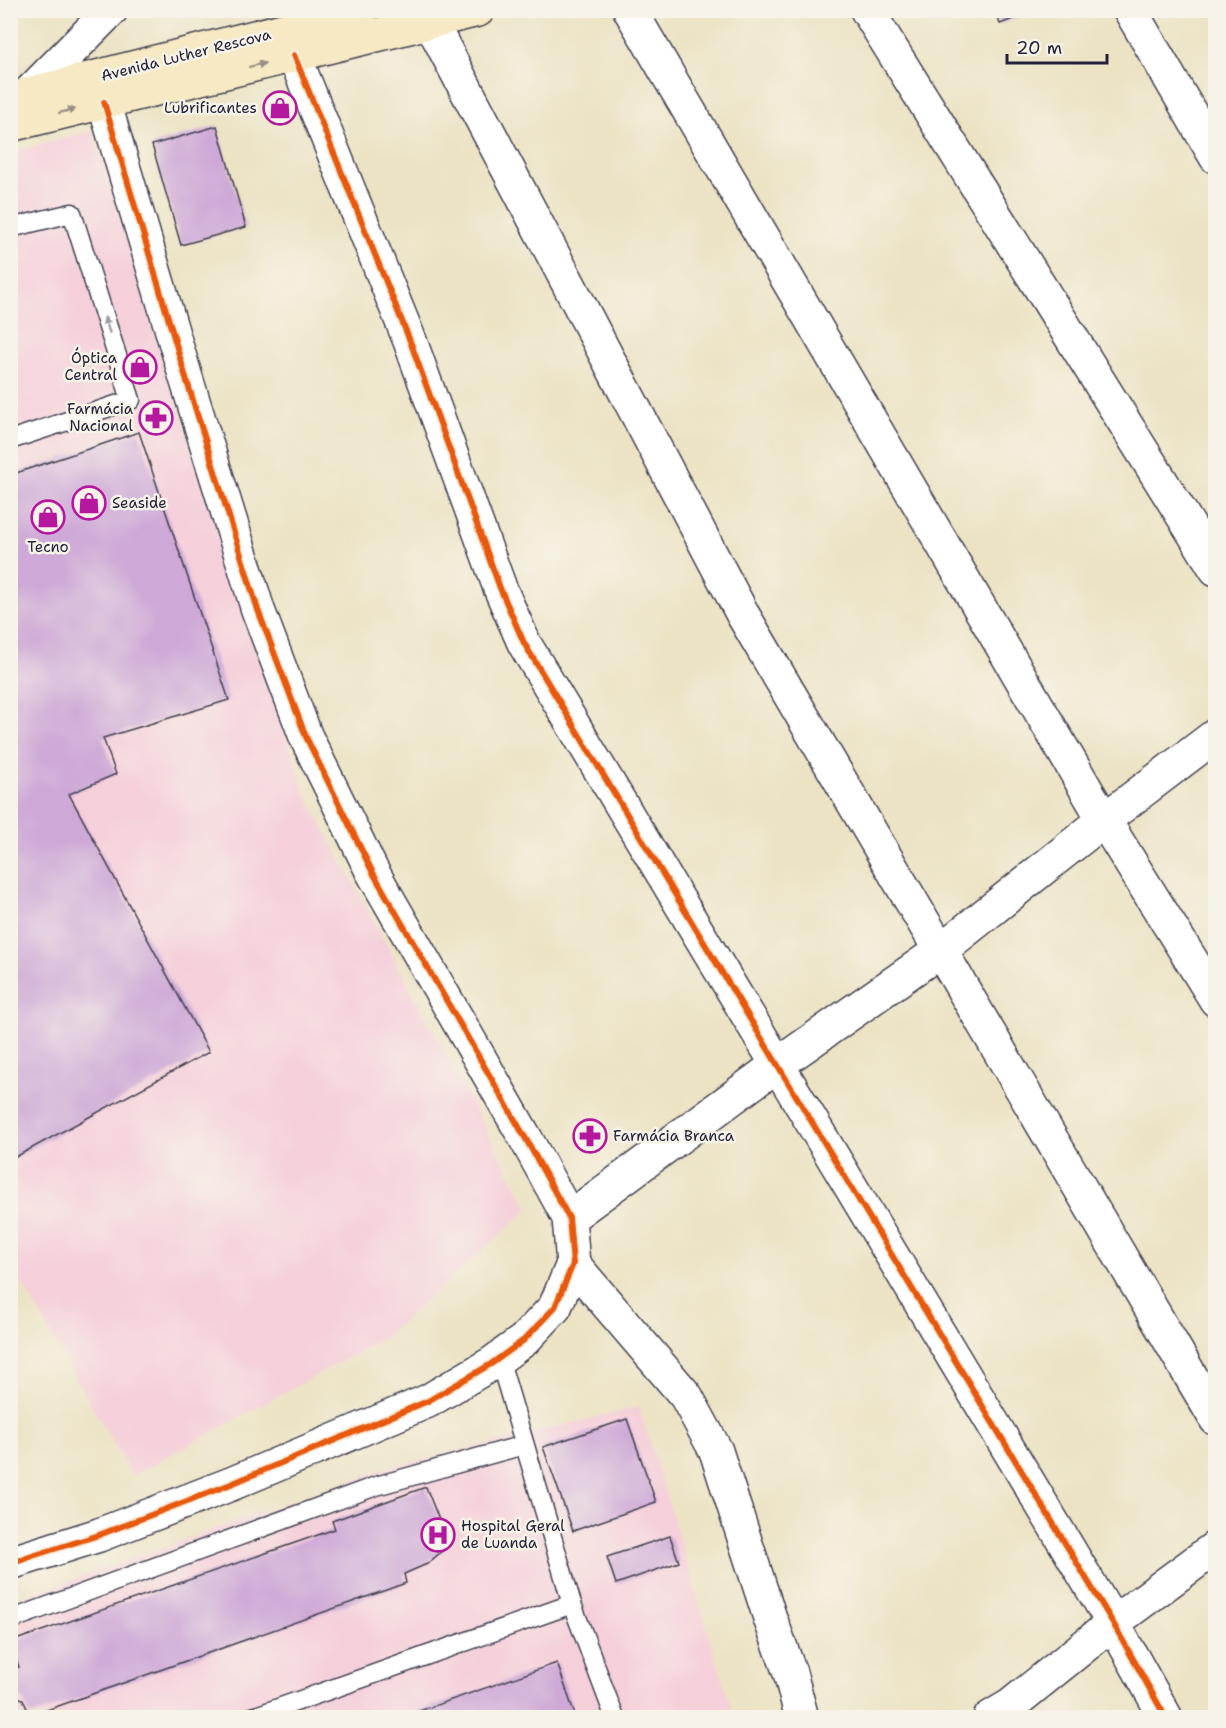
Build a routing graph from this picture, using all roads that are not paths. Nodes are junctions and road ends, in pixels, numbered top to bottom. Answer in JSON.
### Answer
{"nodes":[{"id":1,"x":111,"y":10,"type":"edge"},
{"id":2,"x":362,"y":10,"type":"edge"},
{"id":3,"x":478,"y":10,"type":"edge"},
{"id":4,"x":630,"y":10,"type":"edge"},
{"id":5,"x":867,"y":10,"type":"edge"},
{"id":6,"x":1130,"y":10,"type":"edge"},
{"id":7,"x":431,"y":23,"type":"junction"},
{"id":8,"x":294,"y":56,"type":"junction"},
{"id":9,"x":19,"y":96,"type":"edge"},
{"id":10,"x":104,"y":102,"type":"junction"},
{"id":11,"x":10,"y":125,"type":"edge"},
{"id":12,"x":1215,"y":157,"type":"edge"},
{"id":13,"x":10,"y":228,"type":"edge"},
{"id":14,"x":10,"y":440,"type":"edge"},
{"id":15,"x":1215,"y":569,"type":"edge"},
{"id":16,"x":1215,"y":735,"type":"edge"},
{"id":17,"x":1104,"y":820,"type":"junction"},
{"id":18,"x":941,"y":950,"type":"junction"},
{"id":19,"x":1215,"y":1000,"type":"edge"},
{"id":20,"x":777,"y":1065,"type":"junction"},
{"id":21,"x":569,"y":1218,"type":"junction"},
{"id":22,"x":573,"y":1263,"type":"junction"},
{"id":23,"x":499,"y":1358,"type":"junction"},
{"id":24,"x":1215,"y":1419,"type":"edge"},
{"id":25,"x":524,"y":1445,"type":"junction"},
{"id":26,"x":1215,"y":1547,"type":"edge"},
{"id":27,"x":10,"y":1563,"type":"edge"},
{"id":28,"x":572,"y":1604,"type":"junction"},
{"id":29,"x":10,"y":1620,"type":"edge"},
{"id":30,"x":1113,"y":1623,"type":"junction"},
{"id":31,"x":1006,"y":1714,"type":"edge"},
{"id":32,"x":250,"y":1718,"type":"edge"},
{"id":33,"x":615,"y":1718,"type":"edge"},
{"id":34,"x":801,"y":1718,"type":"edge"},
{"id":35,"x":1167,"y":1718,"type":"edge"}],
"edges":[{"from":1,"to":9,"type":"street"},
{"from":2,"to":9,"type":"main road","name":"Avenida Luther Rescova"},
{"from":3,"to":7,"type":"main road","name":"Avenida Luther Rescova"},
{"from":4,"to":17,"type":"street"},
{"from":5,"to":15,"type":"street"},
{"from":6,"to":12,"type":"street"},
{"from":7,"to":8,"type":"main road","name":"Avenida Luther Rescova"},
{"from":7,"to":18,"type":"street"},
{"from":10,"to":8,"type":"main road","name":"Avenida Luther Rescova","one_way":true},
{"from":8,"to":20,"type":"street"},
{"from":11,"to":10,"type":"main road","name":"Avenida Luther Rescova","one_way":true},
{"from":10,"to":21,"type":"street"},
{"from":14,"to":13,"type":"lane","one_way":true},
{"from":16,"to":17,"type":"street"},
{"from":17,"to":18,"type":"street"},
{"from":17,"to":19,"type":"street"},
{"from":18,"to":20,"type":"street"},
{"from":18,"to":24,"type":"street"},
{"from":20,"to":21,"type":"street"},
{"from":20,"to":30,"type":"street"},
{"from":21,"to":22,"type":"street"},
{"from":22,"to":23,"type":"street"},
{"from":22,"to":34,"type":"street"},
{"from":23,"to":25,"type":"lane"},
{"from":23,"to":27,"type":"street"},
{"from":25,"to":28,"type":"lane"},
{"from":25,"to":29,"type":"lane"},
{"from":26,"to":30,"type":"street"},
{"from":28,"to":32,"type":"lane"},
{"from":28,"to":33,"type":"lane"},
{"from":30,"to":31,"type":"street"},
{"from":30,"to":35,"type":"street"}]}
